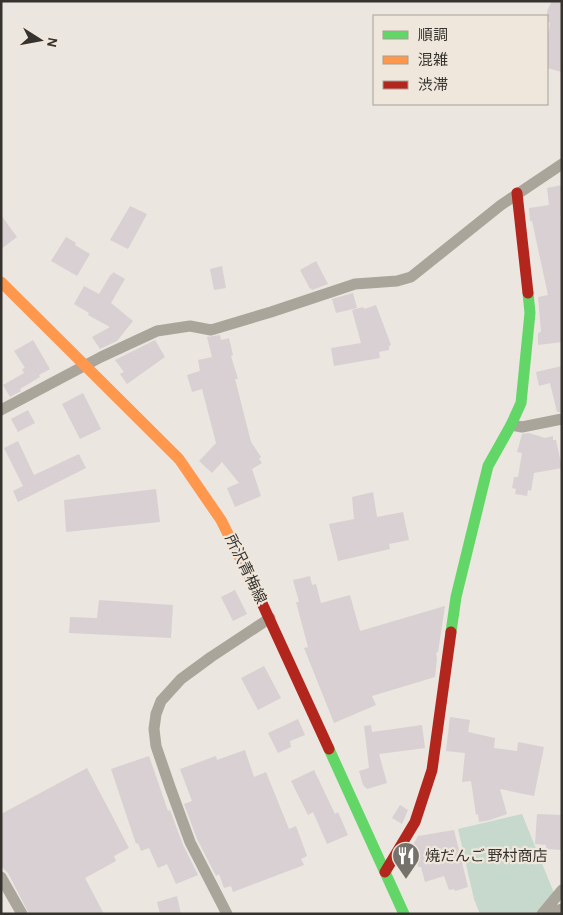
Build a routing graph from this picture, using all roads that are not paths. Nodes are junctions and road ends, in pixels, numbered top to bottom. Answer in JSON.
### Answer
{"nodes":[{"id":1,"x":562,"y":164,"type":"edge"},
{"id":2,"x":517,"y":193,"type":"junction"},
{"id":3,"x":1,"y":282,"type":"edge"},
{"id":4,"x":87,"y":366,"type":"junction"},
{"id":5,"x":1,"y":410,"type":"edge"},
{"id":6,"x":562,"y":419,"type":"edge"},
{"id":7,"x":511,"y":425,"type":"junction"},
{"id":8,"x":270,"y":618,"type":"junction"},
{"id":9,"x":385,"y":872,"type":"junction"},
{"id":10,"x":1,"y":877,"type":"edge"},
{"id":11,"x":562,"y":890,"type":"edge"},
{"id":12,"x":562,"y":909,"type":"edge"},
{"id":13,"x":22,"y":914,"type":"edge"},
{"id":14,"x":227,"y":914,"type":"edge"},
{"id":15,"x":404,"y":914,"type":"edge"},
{"id":16,"x":542,"y":914,"type":"edge"},
{"id":17,"x":548,"y":914,"type":"edge"}],
"edges":[{"from":1,"to":2,"type":"street"},
{"from":2,"to":4,"type":"street"},
{"from":2,"to":7,"type":"main road"},
{"from":3,"to":4,"type":"main road","name":"所沢青梅線"},
{"from":4,"to":5,"type":"street"},
{"from":4,"to":8,"type":"main road","name":"所沢青梅線"},
{"from":6,"to":7,"type":"street"},
{"from":7,"to":9,"type":"main road"},
{"from":8,"to":9,"type":"main road","name":"所沢青梅線"},
{"from":8,"to":14,"type":"street"},
{"from":9,"to":15,"type":"main road","name":"所沢青梅線"},
{"from":10,"to":13,"type":"street"},
{"from":11,"to":16,"type":"street"},
{"from":12,"to":17,"type":"street"}]}
